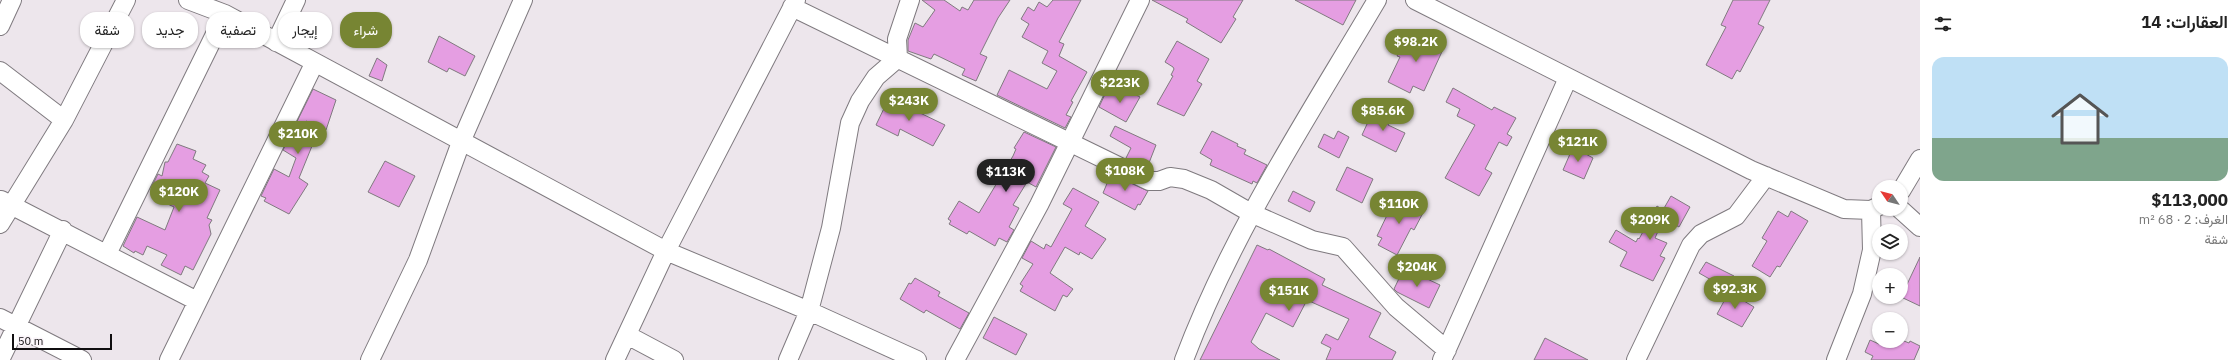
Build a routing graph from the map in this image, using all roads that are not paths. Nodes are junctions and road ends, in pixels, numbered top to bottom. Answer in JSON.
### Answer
{"nodes":[{"id":1,"x":12,"y":0,"type":"edge"},
{"id":2,"x":126,"y":0,"type":"edge"},
{"id":3,"x":188,"y":0,"type":"edge"},
{"id":4,"x":296,"y":0,"type":"edge"},
{"id":5,"x":523,"y":0,"type":"edge"},
{"id":6,"x":910,"y":0,"type":"edge"},
{"id":7,"x":1140,"y":0,"type":"edge"},
{"id":8,"x":1377,"y":0,"type":"edge"},
{"id":9,"x":1415,"y":0,"type":"edge"},
{"id":10,"x":794,"y":4,"type":"edge"},
{"id":11,"x":220,"y":12,"type":"edge"},
{"id":12,"x":0,"y":26,"type":"edge"},
{"id":13,"x":270,"y":39,"type":"edge"},
{"id":14,"x":276,"y":42,"type":"junction"},
{"id":15,"x":208,"y":48,"type":"edge"},
{"id":16,"x":898,"y":58,"type":"junction"},
{"id":17,"x":314,"y":64,"type":"junction"},
{"id":18,"x":0,"y":71,"type":"edge"},
{"id":19,"x":1568,"y":78,"type":"junction"},
{"id":20,"x":64,"y":120,"type":"junction"},
{"id":21,"x":461,"y":142,"type":"junction"},
{"id":22,"x":1071,"y":142,"type":"junction"},
{"id":23,"x":1920,"y":159,"type":"edge"},
{"id":24,"x":1766,"y":176,"type":"junction"},
{"id":25,"x":1908,"y":180,"type":"edge"},
{"id":26,"x":6,"y":202,"type":"edge"},
{"id":27,"x":1872,"y":208,"type":"edge"},
{"id":28,"x":1251,"y":212,"type":"junction"},
{"id":29,"x":1874,"y":216,"type":"edge"},
{"id":30,"x":1908,"y":216,"type":"edge"},
{"id":31,"x":0,"y":224,"type":"edge"},
{"id":32,"x":1920,"y":227,"type":"edge"},
{"id":33,"x":63,"y":230,"type":"junction"},
{"id":34,"x":666,"y":251,"type":"junction"},
{"id":35,"x":107,"y":254,"type":"junction"},
{"id":36,"x":197,"y":300,"type":"junction"},
{"id":37,"x":810,"y":311,"type":"junction"},
{"id":38,"x":0,"y":318,"type":"edge"},
{"id":39,"x":18,"y":327,"type":"junction"},
{"id":40,"x":627,"y":335,"type":"junction"},
{"id":41,"x":1444,"y":355,"type":"edge"},
{"id":42,"x":0,"y":360,"type":"edge"},
{"id":43,"x":82,"y":360,"type":"edge"},
{"id":44,"x":168,"y":360,"type":"edge"},
{"id":45,"x":370,"y":360,"type":"edge"},
{"id":46,"x":615,"y":360,"type":"edge"},
{"id":47,"x":674,"y":360,"type":"edge"},
{"id":48,"x":788,"y":360,"type":"edge"},
{"id":49,"x":917,"y":360,"type":"edge"},
{"id":50,"x":955,"y":360,"type":"edge"},
{"id":51,"x":1184,"y":360,"type":"edge"},
{"id":52,"x":1636,"y":360,"type":"edge"},
{"id":53,"x":1836,"y":360,"type":"edge"}],
"edges":[{"from":1,"to":12,"type":"street"},
{"from":2,"to":20,"type":"street"},
{"from":3,"to":11,"type":"street"},
{"from":4,"to":14,"type":"street"},
{"from":5,"to":21,"type":"street"},
{"from":6,"to":16,"type":"street"},
{"from":7,"to":22,"type":"street"},
{"from":8,"to":28,"type":"street"},
{"from":9,"to":19,"type":"street"},
{"from":10,"to":16,"type":"street"},
{"from":10,"to":34,"type":"street"},
{"from":13,"to":14,"type":"street"},
{"from":14,"to":17,"type":"street"},
{"from":15,"to":35,"type":"street"},
{"from":16,"to":22,"type":"street"},
{"from":16,"to":37,"type":"street"},
{"from":17,"to":21,"type":"street"},
{"from":17,"to":36,"type":"street"},
{"from":18,"to":20,"type":"street"},
{"from":19,"to":24,"type":"street"},
{"from":19,"to":41,"type":"street"},
{"from":20,"to":26,"type":"street"},
{"from":21,"to":34,"type":"street"},
{"from":21,"to":45,"type":"street"},
{"from":22,"to":28,"type":"street"},
{"from":22,"to":50,"type":"street"},
{"from":23,"to":25,"type":"street"},
{"from":24,"to":27,"type":"street"},
{"from":24,"to":52,"type":"street"},
{"from":26,"to":31,"type":"street"},
{"from":26,"to":33,"type":"street"},
{"from":28,"to":41,"type":"street"},
{"from":28,"to":51,"type":"street"},
{"from":29,"to":53,"type":"street"},
{"from":30,"to":32,"type":"street"},
{"from":33,"to":35,"type":"street"},
{"from":33,"to":39,"type":"street"},
{"from":34,"to":37,"type":"street"},
{"from":34,"to":40,"type":"street"},
{"from":35,"to":36,"type":"street"},
{"from":36,"to":44,"type":"street"},
{"from":37,"to":48,"type":"street"},
{"from":37,"to":49,"type":"street"},
{"from":38,"to":39,"type":"street"},
{"from":39,"to":42,"type":"street"},
{"from":39,"to":43,"type":"street"},
{"from":40,"to":46,"type":"street"},
{"from":40,"to":47,"type":"street"}]}
